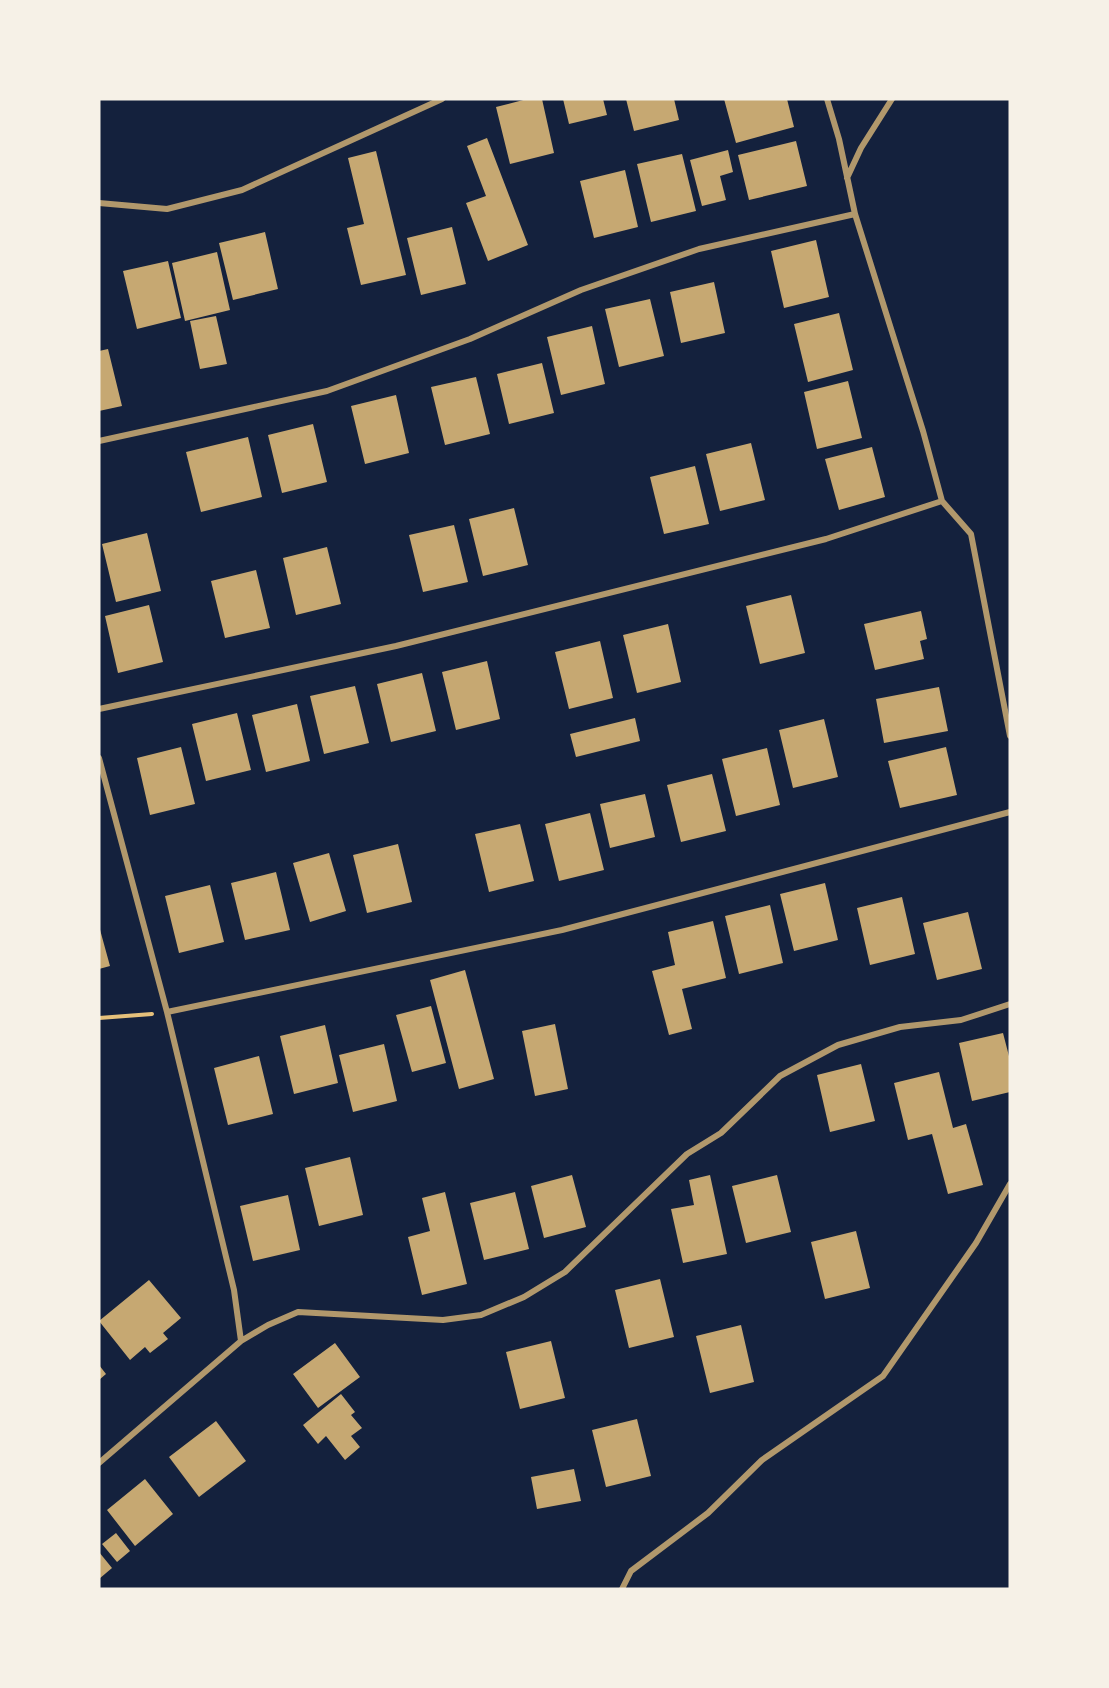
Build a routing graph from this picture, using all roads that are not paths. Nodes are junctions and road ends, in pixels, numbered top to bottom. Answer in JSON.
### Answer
{"nodes":[{"id":1,"x":442,"y":99,"type":"edge"},
{"id":2,"x":827,"y":99,"type":"edge"},
{"id":3,"x":892,"y":99,"type":"edge"},
{"id":4,"x":847,"y":178,"type":"junction"},
{"id":5,"x":99,"y":203,"type":"edge"},
{"id":6,"x":855,"y":214,"type":"junction"},
{"id":7,"x":99,"y":441,"type":"edge"},
{"id":8,"x":942,"y":501,"type":"junction"},
{"id":9,"x":99,"y":709,"type":"edge"},
{"id":10,"x":1010,"y":736,"type":"edge"},
{"id":11,"x":99,"y":758,"type":"edge"},
{"id":12,"x":1010,"y":812,"type":"edge"},
{"id":13,"x":1010,"y":1004,"type":"edge"},
{"id":14,"x":167,"y":1012,"type":"junction"},
{"id":15,"x":1010,"y":1184,"type":"edge"},
{"id":16,"x":241,"y":1341,"type":"junction"},
{"id":17,"x":99,"y":1463,"type":"edge"},
{"id":18,"x":622,"y":1589,"type":"edge"}],
"edges":[{"from":1,"to":5,"type":"street"},
{"from":2,"to":4,"type":"street"},
{"from":3,"to":4,"type":"street"},
{"from":4,"to":6,"type":"street"},
{"from":6,"to":7,"type":"street"},
{"from":6,"to":8,"type":"street"},
{"from":8,"to":9,"type":"street"},
{"from":8,"to":10,"type":"street"},
{"from":11,"to":14,"type":"street"},
{"from":12,"to":14,"type":"street"},
{"from":13,"to":16,"type":"street"},
{"from":14,"to":16,"type":"street"},
{"from":15,"to":18,"type":"street"},
{"from":16,"to":17,"type":"street"}]}
